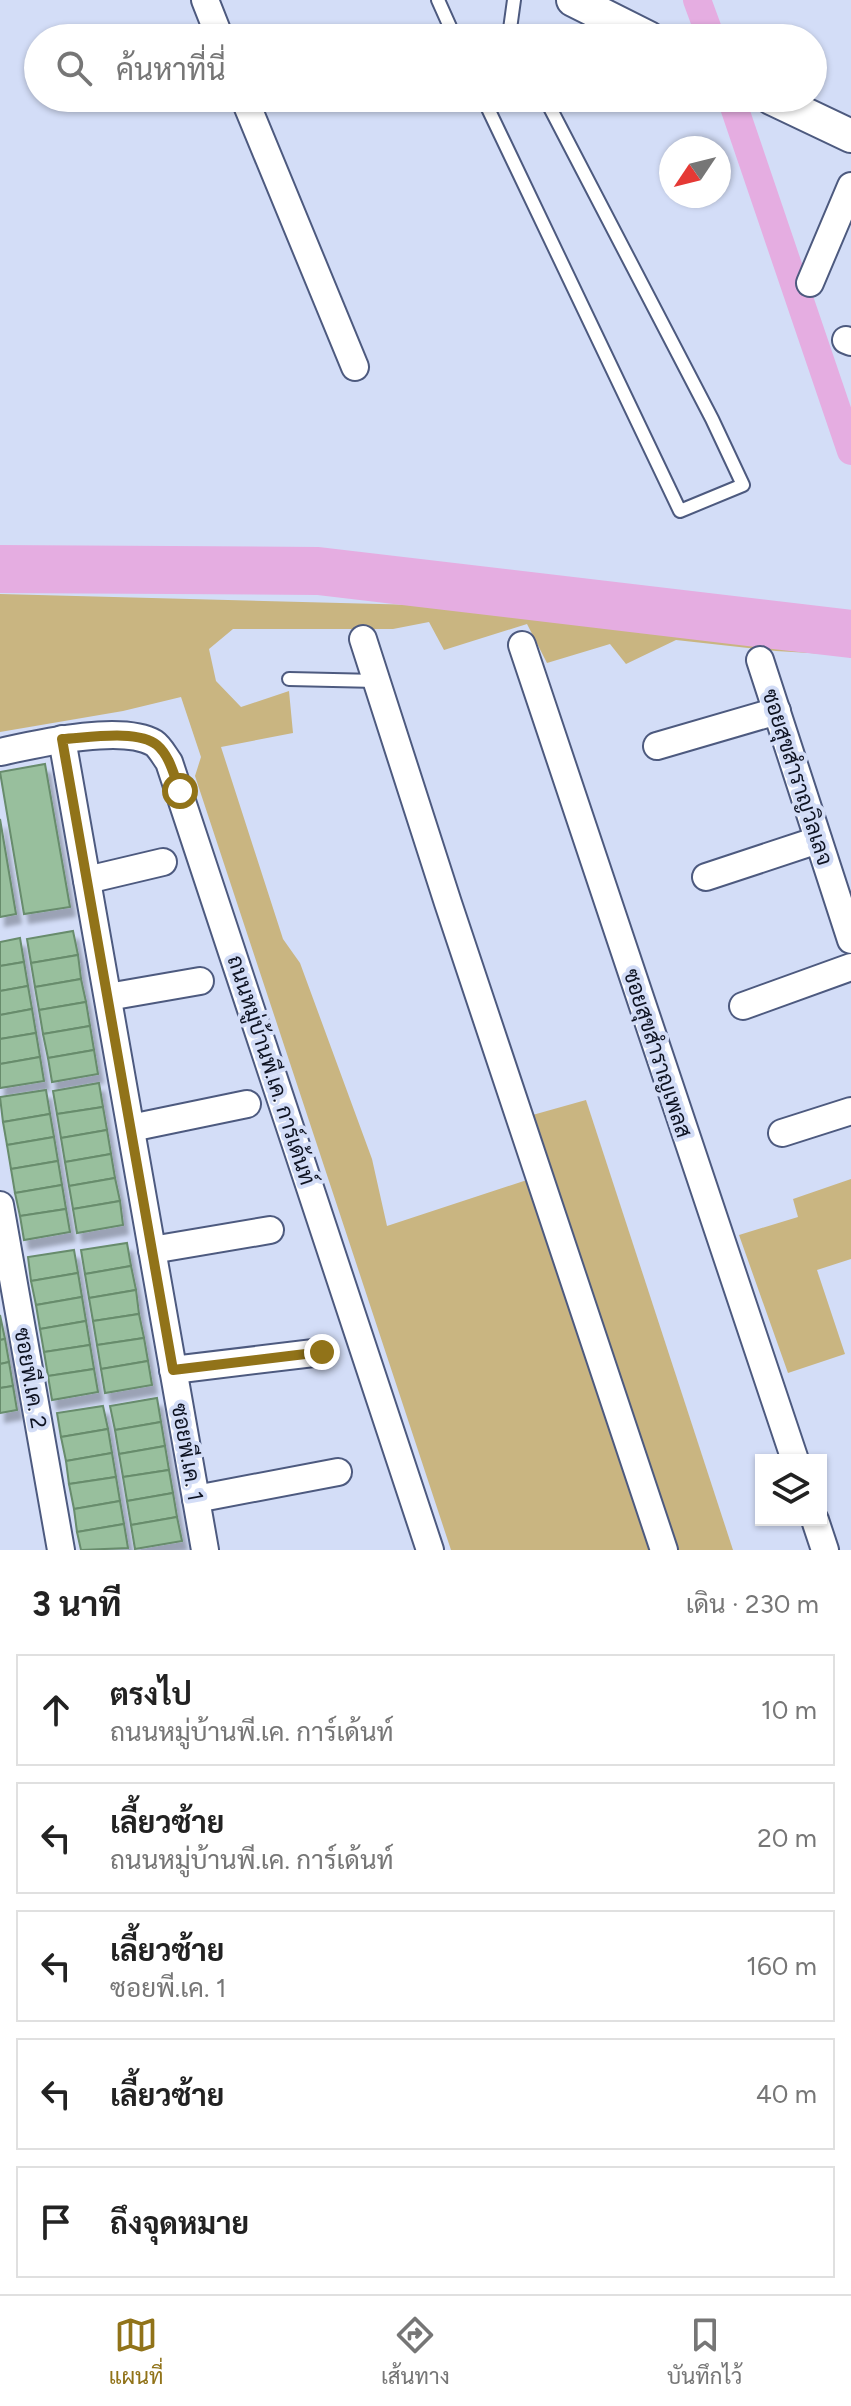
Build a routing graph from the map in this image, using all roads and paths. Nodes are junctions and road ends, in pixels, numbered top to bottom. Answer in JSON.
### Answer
{"nodes":[{"id":1,"x":205,"y":0,"type":"edge"},
{"id":2,"x":438,"y":0,"type":"edge"},
{"id":3,"x":514,"y":0,"type":"edge"},
{"id":4,"x":573,"y":0,"type":"edge"},
{"id":5,"x":214,"y":24,"type":"edge"},
{"id":6,"x":449,"y":24,"type":"edge"},
{"id":7,"x":511,"y":24,"type":"edge"},
{"id":8,"x":621,"y":24,"type":"edge"},
{"id":9,"x":250,"y":112,"type":"edge"},
{"id":10,"x":490,"y":112,"type":"edge"},
{"id":11,"x":552,"y":112,"type":"edge"},
{"id":12,"x":809,"y":112,"type":"edge"},
{"id":13,"x":845,"y":125,"type":"edge"},
{"id":14,"x":851,"y":186,"type":"edge"},
{"id":15,"x":810,"y":283,"type":"dead end"},
{"id":16,"x":355,"y":367,"type":"dead end"},
{"id":17,"x":363,"y":639,"type":"dead end"},
{"id":18,"x":522,"y":645,"type":"dead end"},
{"id":19,"x":760,"y":660,"type":"dead end"},
{"id":20,"x":289,"y":679,"type":"dead end"},
{"id":21,"x":377,"y":681,"type":"junction"},
{"id":22,"x":777,"y":711,"type":"junction"},
{"id":23,"x":62,"y":739,"type":"junction"},
{"id":24,"x":657,"y":746,"type":"dead end"},
{"id":25,"x":0,"y":752,"type":"edge"},
{"id":26,"x":818,"y":840,"type":"junction"},
{"id":27,"x":163,"y":862,"type":"dead end"},
{"id":28,"x":706,"y":877,"type":"dead end"},
{"id":29,"x":87,"y":880,"type":"junction"},
{"id":30,"x":851,"y":940,"type":"edge"},
{"id":31,"x":851,"y":967,"type":"edge"},
{"id":32,"x":200,"y":981,"type":"dead end"},
{"id":33,"x":108,"y":997,"type":"junction"},
{"id":34,"x":743,"y":1006,"type":"dead end"},
{"id":35,"x":247,"y":1104,"type":"dead end"},
{"id":36,"x":851,"y":1111,"type":"edge"},
{"id":37,"x":131,"y":1128,"type":"junction"},
{"id":38,"x":782,"y":1133,"type":"dead end"},
{"id":39,"x":0,"y":1205,"type":"edge"},
{"id":40,"x":270,"y":1230,"type":"dead end"},
{"id":41,"x":152,"y":1250,"type":"junction"},
{"id":42,"x":322,"y":1352,"type":"dead end"},
{"id":43,"x":173,"y":1370,"type":"junction"},
{"id":44,"x":793,"y":1454,"type":"edge"},
{"id":45,"x":338,"y":1472,"type":"dead end"},
{"id":46,"x":196,"y":1499,"type":"junction"},
{"id":47,"x":817,"y":1526,"type":"edge"},
{"id":48,"x":61,"y":1550,"type":"edge"},
{"id":49,"x":205,"y":1550,"type":"edge"},
{"id":50,"x":430,"y":1550,"type":"edge"},
{"id":51,"x":664,"y":1550,"type":"edge"},
{"id":52,"x":825,"y":1550,"type":"edge"}],
"edges":[{"from":1,"to":5,"type":"street"},
{"from":2,"to":6,"type":"lane"},
{"from":3,"to":7,"type":"lane"},
{"from":4,"to":8,"type":"street"},
{"from":9,"to":16,"type":"street"},
{"from":10,"to":11,"type":"lane"},
{"from":12,"to":13,"type":"street"},
{"from":14,"to":15,"type":"street"},
{"from":17,"to":21,"type":"street"},
{"from":18,"to":44,"type":"street","name":"ซอยสุขสำราญเพลส"},
{"from":19,"to":22,"type":"street","name":"ซอยสุขสำราญวิลเลจ"},
{"from":20,"to":21,"type":"lane"},
{"from":21,"to":51,"type":"street"},
{"from":22,"to":24,"type":"street"},
{"from":22,"to":26,"type":"street","name":"ซอยสุขสำราญวิลเลจ"},
{"from":23,"to":25,"type":"street","name":"ถนนหมู่บ้านพี.เค. การ์เด้นท์"},
{"from":23,"to":29,"type":"street","name":"ซอยพี.เค. 1"},
{"from":23,"to":50,"type":"street","name":"ถนนหมู่บ้านพี.เค. การ์เด้นท์"},
{"from":26,"to":28,"type":"street"},
{"from":26,"to":30,"type":"street","name":"ซอยสุขสำราญวิลเลจ"},
{"from":27,"to":29,"type":"street"},
{"from":29,"to":33,"type":"street","name":"ซอยพี.เค. 1"},
{"from":31,"to":34,"type":"street"},
{"from":32,"to":33,"type":"street"},
{"from":33,"to":37,"type":"street","name":"ซอยพี.เค. 1"},
{"from":35,"to":37,"type":"street"},
{"from":36,"to":38,"type":"street"},
{"from":37,"to":41,"type":"street","name":"ซอยพี.เค. 1"},
{"from":39,"to":48,"type":"street","name":"ซอยพี.เค. 2"},
{"from":40,"to":41,"type":"street"},
{"from":41,"to":43,"type":"street","name":"ซอยพี.เค. 1"},
{"from":42,"to":43,"type":"street"},
{"from":43,"to":46,"type":"street","name":"ซอยพี.เค. 1"},
{"from":45,"to":46,"type":"street"},
{"from":46,"to":49,"type":"street","name":"ซอยพี.เค. 1"},
{"from":47,"to":52,"type":"street"}]}
